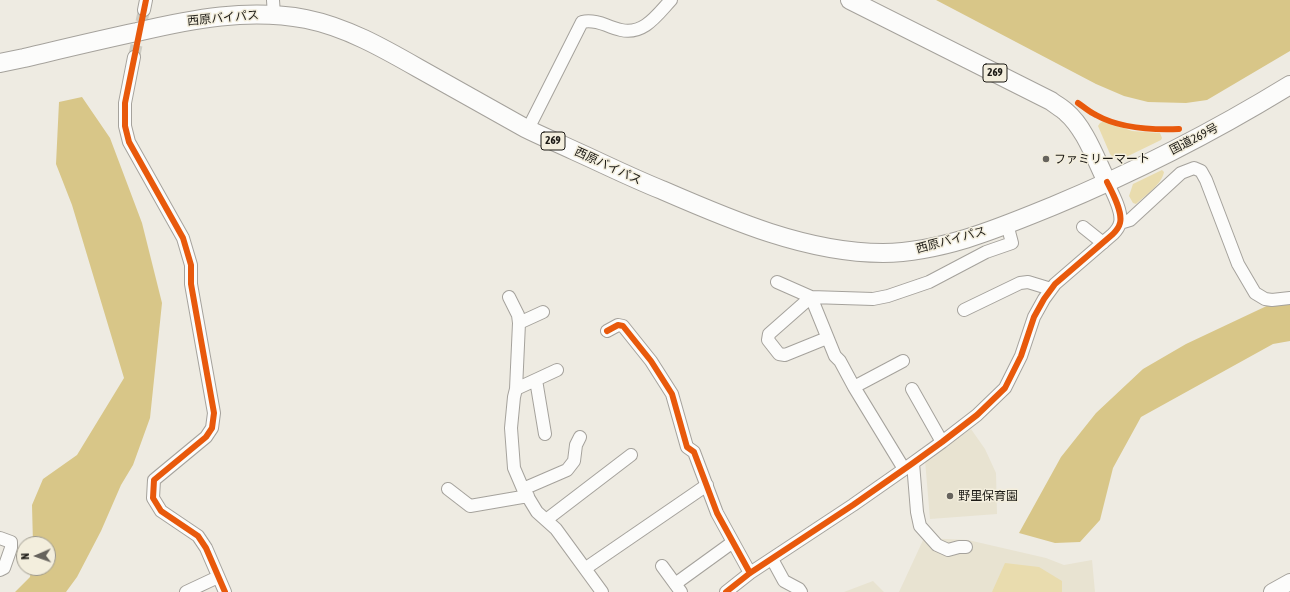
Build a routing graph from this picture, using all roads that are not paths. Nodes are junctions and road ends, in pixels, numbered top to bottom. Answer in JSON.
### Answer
{"nodes":[{"id":1,"x":671,"y":0,"type":"edge"},
{"id":2,"x":850,"y":0,"type":"edge"},
{"id":3,"x":273,"y":8,"type":"edge"},
{"id":4,"x":134,"y":57,"type":"tunnel mouth"},
{"id":5,"x":0,"y":63,"type":"edge"},
{"id":6,"x":1290,"y":85,"type":"edge"},
{"id":7,"x":528,"y":129,"type":"junction"},
{"id":8,"x":1107,"y":182,"type":"junction"},
{"id":9,"x":1120,"y":223,"type":"junction"},
{"id":10,"x":1007,"y":224,"type":"junction"},
{"id":11,"x":1083,"y":226,"type":"dead end"},
{"id":12,"x":1103,"y":243,"type":"junction"},
{"id":13,"x":777,"y":282,"type":"dead end"},
{"id":14,"x":1051,"y":289,"type":"junction"},
{"id":15,"x":509,"y":297,"type":"dead end"},
{"id":16,"x":812,"y":297,"type":"junction"},
{"id":17,"x":1290,"y":298,"type":"edge"},
{"id":18,"x":964,"y":310,"type":"dead end"},
{"id":19,"x":543,"y":312,"type":"dead end"},
{"id":20,"x":519,"y":324,"type":"junction"},
{"id":21,"x":607,"y":331,"type":"dead end"},
{"id":22,"x":827,"y":338,"type":"junction"},
{"id":23,"x":903,"y":361,"type":"dead end"},
{"id":24,"x":557,"y":370,"type":"dead end"},
{"id":25,"x":536,"y":380,"type":"junction"},
{"id":26,"x":854,"y":387,"type":"junction"},
{"id":27,"x":516,"y":389,"type":"junction"},
{"id":28,"x":912,"y":389,"type":"dead end"},
{"id":29,"x":545,"y":434,"type":"dead end"},
{"id":30,"x":580,"y":437,"type":"dead end"},
{"id":31,"x":942,"y":442,"type":"junction"},
{"id":32,"x":631,"y":455,"type":"dead end"},
{"id":33,"x":908,"y":466,"type":"junction"},
{"id":34,"x":707,"y":485,"type":"junction"},
{"id":35,"x":448,"y":489,"type":"dead end"},
{"id":36,"x":526,"y":493,"type":"junction"},
{"id":37,"x":546,"y":520,"type":"junction"},
{"id":38,"x":0,"y":538,"type":"edge"},
{"id":39,"x":733,"y":542,"type":"junction"},
{"id":40,"x":966,"y":547,"type":"dead end"},
{"id":41,"x":772,"y":559,"type":"junction"},
{"id":42,"x":662,"y":566,"type":"dead end"},
{"id":43,"x":586,"y":568,"type":"junction"},
{"id":44,"x":0,"y":570,"type":"edge"},
{"id":45,"x":750,"y":573,"type":"junction"},
{"id":46,"x":218,"y":577,"type":"junction"},
{"id":47,"x":1290,"y":582,"type":"edge"},
{"id":48,"x":678,"y":588,"type":"edge"},
{"id":49,"x":186,"y":592,"type":"edge"},
{"id":50,"x":225,"y":592,"type":"edge"},
{"id":51,"x":602,"y":592,"type":"edge"},
{"id":52,"x":726,"y":592,"type":"edge"},
{"id":53,"x":801,"y":592,"type":"edge"},
{"id":54,"x":1272,"y":592,"type":"edge"}],
"edges":[{"from":1,"to":7,"type":"street"},
{"from":2,"to":8,"type":"highway","number":"269"},
{"from":3,"to":5,"type":"highway","name":"西原バイパス","number":"269"},
{"from":3,"to":7,"type":"highway","name":"西原バイパス","number":"269"},
{"from":4,"to":46,"type":"street"},
{"from":6,"to":8,"type":"highway","name":"国道269号","number":"269"},
{"from":7,"to":10,"type":"highway","name":"西原バイパス","number":"269"},
{"from":8,"to":9,"type":"street"},
{"from":8,"to":10,"type":"highway","name":"西原バイパス","number":"269"},
{"from":9,"to":12,"type":"street"},
{"from":9,"to":17,"type":"street"},
{"from":10,"to":16,"type":"street"},
{"from":11,"to":12,"type":"street"},
{"from":12,"to":14,"type":"street"},
{"from":13,"to":16,"type":"street"},
{"from":14,"to":18,"type":"street"},
{"from":14,"to":31,"type":"street"},
{"from":15,"to":20,"type":"street"},
{"from":16,"to":22,"type":"street"},
{"from":16,"to":22,"type":"street"},
{"from":19,"to":20,"type":"street"},
{"from":20,"to":27,"type":"street"},
{"from":21,"to":34,"type":"street"},
{"from":22,"to":26,"type":"street"},
{"from":23,"to":26,"type":"street"},
{"from":24,"to":25,"type":"street"},
{"from":25,"to":27,"type":"street"},
{"from":25,"to":29,"type":"street"},
{"from":26,"to":33,"type":"street"},
{"from":27,"to":36,"type":"street"},
{"from":28,"to":31,"type":"street"},
{"from":30,"to":36,"type":"street"},
{"from":31,"to":33,"type":"street"},
{"from":32,"to":37,"type":"street"},
{"from":33,"to":40,"type":"street"},
{"from":33,"to":41,"type":"street"},
{"from":34,"to":39,"type":"street"},
{"from":34,"to":43,"type":"street"},
{"from":35,"to":36,"type":"street"},
{"from":36,"to":37,"type":"street"},
{"from":37,"to":43,"type":"street"},
{"from":38,"to":44,"type":"street"},
{"from":39,"to":45,"type":"street"},
{"from":39,"to":48,"type":"street"},
{"from":41,"to":45,"type":"street"},
{"from":41,"to":53,"type":"street"},
{"from":42,"to":48,"type":"street"},
{"from":43,"to":51,"type":"street"},
{"from":45,"to":52,"type":"street"},
{"from":46,"to":49,"type":"street"},
{"from":46,"to":50,"type":"street"},
{"from":47,"to":54,"type":"main road"}]}
